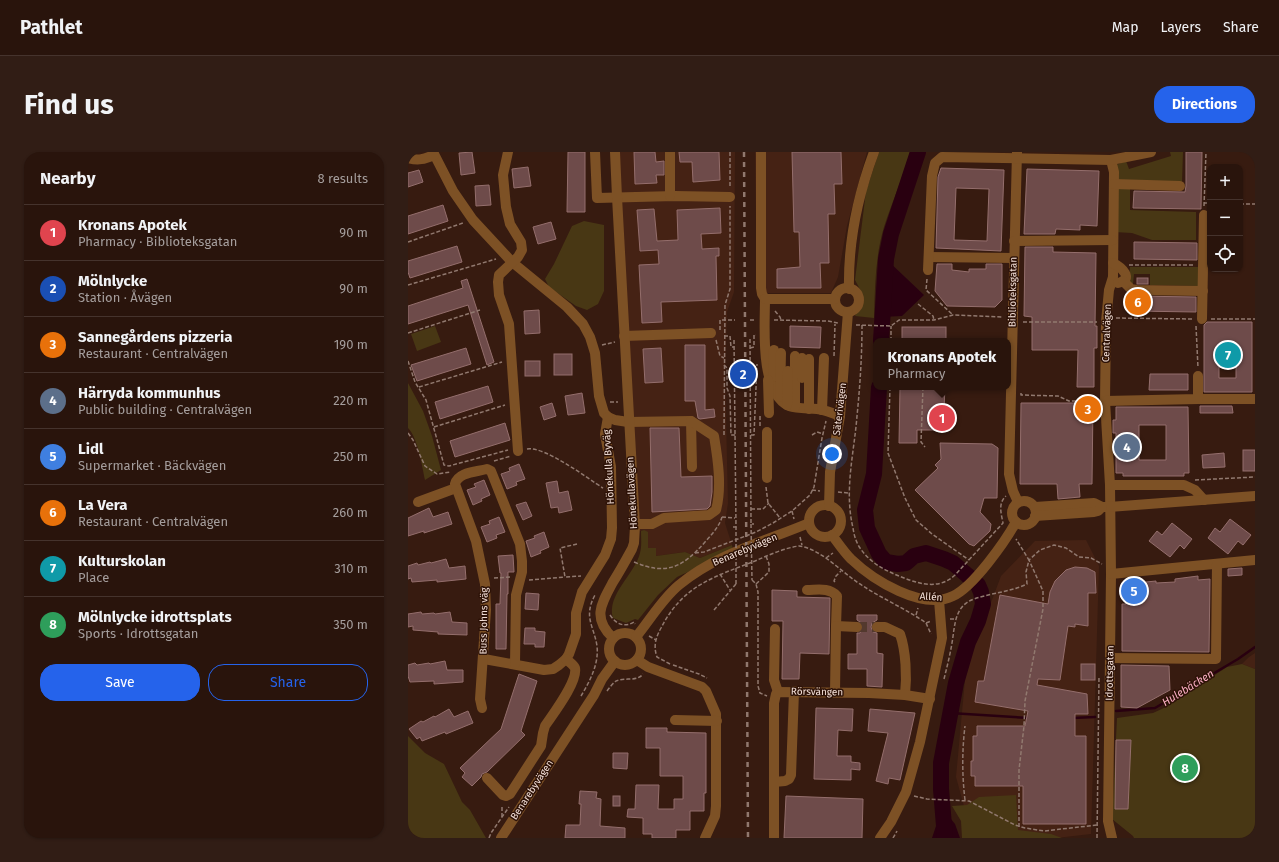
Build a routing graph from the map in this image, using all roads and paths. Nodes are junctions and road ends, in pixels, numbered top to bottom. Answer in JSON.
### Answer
{"nodes":[{"id":1,"x":508,"y":152,"type":"edge"},
{"id":2,"x":595,"y":152,"type":"edge"},
{"id":3,"x":615,"y":152,"type":"edge"},
{"id":4,"x":670,"y":152,"type":"edge"},
{"id":5,"x":730,"y":152,"type":"edge"},
{"id":6,"x":761,"y":152,"type":"edge"},
{"id":7,"x":874,"y":152,"type":"edge"},
{"id":8,"x":1150,"y":152,"type":"edge"},
{"id":9,"x":1206,"y":152,"type":"edge"},
{"id":10,"x":433,"y":154,"type":"edge"},
{"id":11,"x":1017,"y":155,"type":"edge"},
{"id":12,"x":408,"y":158,"type":"edge"},
{"id":13,"x":1111,"y":160,"type":"junction"},
{"id":14,"x":1114,"y":184,"type":"junction"},
{"id":15,"x":1180,"y":186,"type":"dead end"},
{"id":16,"x":670,"y":196,"type":"junction"},
{"id":17,"x":617,"y":197,"type":"junction"},
{"id":18,"x":730,"y":197,"type":"junction"},
{"id":19,"x":1204,"y":203,"type":"joint"},
{"id":20,"x":1243,"y":204,"type":"edge"},
{"id":21,"x":1255,"y":204,"type":"edge"},
{"id":22,"x":1204,"y":215,"type":"joint"},
{"id":23,"x":473,"y":220,"type":"junction"},
{"id":24,"x":1113,"y":240,"type":"junction"},
{"id":25,"x":1014,"y":241,"type":"junction"},
{"id":26,"x":408,"y":242,"type":"edge"},
{"id":27,"x":505,"y":254,"type":"junction"},
{"id":28,"x":929,"y":257,"type":"junction"},
{"id":29,"x":1014,"y":258,"type":"junction"},
{"id":30,"x":512,"y":262,"type":"junction"},
{"id":31,"x":1113,"y":263,"type":"junction"},
{"id":32,"x":1203,"y":265,"type":"junction"},
{"id":33,"x":1122,"y":268,"type":"junction"},
{"id":34,"x":928,"y":270,"type":"joint"},
{"id":35,"x":1113,"y":277,"type":"junction"},
{"id":36,"x":1123,"y":281,"type":"junction"},
{"id":37,"x":408,"y":285,"type":"edge"},
{"id":38,"x":849,"y":288,"type":"junction"},
{"id":39,"x":1203,"y":291,"type":"junction"},
{"id":40,"x":765,"y":299,"type":"junction"},
{"id":41,"x":835,"y":299,"type":"junction"},
{"id":42,"x":918,"y":304,"type":"dead end"},
{"id":43,"x":480,"y":310,"type":"dead end"},
{"id":44,"x":848,"y":312,"type":"junction"},
{"id":45,"x":953,"y":315,"type":"junction"},
{"id":46,"x":1013,"y":317,"type":"junction"},
{"id":47,"x":1202,"y":319,"type":"joint"},
{"id":48,"x":1255,"y":319,"type":"edge"},
{"id":49,"x":724,"y":320,"type":"junction"},
{"id":50,"x":734,"y":320,"type":"dead end"},
{"id":51,"x":765,"y":320,"type":"junction"},
{"id":52,"x":934,"y":320,"type":"junction"},
{"id":53,"x":1106,"y":322,"type":"junction"},
{"id":54,"x":835,"y":323,"type":"junction"},
{"id":55,"x":846,"y":324,"type":"junction"},
{"id":56,"x":720,"y":326,"type":"dead end"},
{"id":57,"x":862,"y":326,"type":"junction"},
{"id":58,"x":890,"y":326,"type":"junction"},
{"id":59,"x":408,"y":333,"type":"edge"},
{"id":60,"x":711,"y":333,"type":"joint"},
{"id":61,"x":624,"y":336,"type":"junction"},
{"id":62,"x":724,"y":336,"type":"junction"},
{"id":63,"x":891,"y":338,"type":"edge"},
{"id":64,"x":750,"y":339,"type":"dead end"},
{"id":65,"x":734,"y":340,"type":"dead end"},
{"id":66,"x":614,"y":342,"type":"dead end"},
{"id":67,"x":602,"y":345,"type":"dead end"},
{"id":68,"x":754,"y":345,"type":"dead end"},
{"id":69,"x":734,"y":347,"type":"junction"},
{"id":70,"x":750,"y":348,"type":"junction"},
{"id":71,"x":803,"y":356,"type":"junction"},
{"id":72,"x":724,"y":358,"type":"junction"},
{"id":73,"x":511,"y":359,"type":"junction"},
{"id":74,"x":408,"y":361,"type":"edge"},
{"id":75,"x":760,"y":362,"type":"dead end"},
{"id":76,"x":724,"y":365,"type":"junction"},
{"id":77,"x":1198,"y":376,"type":"joint"},
{"id":78,"x":768,"y":378,"type":"junction"},
{"id":79,"x":773,"y":387,"type":"junction"},
{"id":80,"x":419,"y":388,"type":"junction"},
{"id":81,"x":1021,"y":388,"type":"dead end"},
{"id":82,"x":890,"y":390,"type":"edge"},
{"id":83,"x":923,"y":390,"type":"edge"},
{"id":84,"x":1198,"y":399,"type":"junction"},
{"id":85,"x":1255,"y":399,"type":"edge"},
{"id":86,"x":1105,"y":401,"type":"junction"},
{"id":87,"x":514,"y":402,"type":"junction"},
{"id":88,"x":805,"y":407,"type":"junction"},
{"id":89,"x":769,"y":413,"type":"dead end"},
{"id":90,"x":840,"y":416,"type":"junction"},
{"id":91,"x":608,"y":417,"type":"junction"},
{"id":92,"x":691,"y":421,"type":"junction"},
{"id":93,"x":628,"y":422,"type":"junction"},
{"id":94,"x":433,"y":427,"type":"junction"},
{"id":95,"x":767,"y":432,"type":"dead end"},
{"id":96,"x":408,"y":433,"type":"edge"},
{"id":97,"x":823,"y":434,"type":"junction"},
{"id":98,"x":735,"y":435,"type":"junction"},
{"id":99,"x":751,"y":435,"type":"junction"},
{"id":100,"x":812,"y":435,"type":"dead end"},
{"id":101,"x":724,"y":436,"type":"dead end"},
{"id":102,"x":751,"y":440,"type":"junction"},
{"id":103,"x":754,"y":440,"type":"dead end"},
{"id":104,"x":925,"y":447,"type":"dead end"},
{"id":105,"x":518,"y":449,"type":"junction"},
{"id":106,"x":493,"y":466,"type":"junction"},
{"id":107,"x":692,"y":467,"type":"dead end"},
{"id":108,"x":450,"y":472,"type":"dead end"},
{"id":109,"x":767,"y":478,"type":"dead end"},
{"id":110,"x":606,"y":485,"type":"dead end"},
{"id":111,"x":1110,"y":485,"type":"junction"},
{"id":112,"x":456,"y":488,"type":"junction"},
{"id":113,"x":1013,"y":491,"type":"junction"},
{"id":114,"x":1255,"y":496,"type":"edge"},
{"id":115,"x":1204,"y":500,"type":"junction"},
{"id":116,"x":418,"y":502,"type":"dead end"},
{"id":117,"x":1018,"y":502,"type":"junction"},
{"id":118,"x":769,"y":503,"type":"dead end"},
{"id":119,"x":829,"y":506,"type":"junction"},
{"id":120,"x":1106,"y":507,"type":"junction"},
{"id":121,"x":751,"y":509,"type":"junction"},
{"id":122,"x":1035,"y":512,"type":"junction"},
{"id":123,"x":723,"y":513,"type":"dead end"},
{"id":124,"x":722,"y":517,"type":"junction"},
{"id":125,"x":735,"y":518,"type":"junction"},
{"id":126,"x":1016,"y":522,"type":"junction"},
{"id":127,"x":809,"y":523,"type":"junction"},
{"id":128,"x":1003,"y":523,"type":"junction"},
{"id":129,"x":635,"y":524,"type":"junction"},
{"id":130,"x":751,"y":524,"type":"junction"},
{"id":131,"x":754,"y":524,"type":"dead end"},
{"id":132,"x":1011,"y":531,"type":"junction"},
{"id":133,"x":832,"y":535,"type":"junction"},
{"id":134,"x":577,"y":544,"type":"dead end"},
{"id":135,"x":695,"y":553,"type":"junction"},
{"id":136,"x":766,"y":556,"type":"junction"},
{"id":137,"x":969,"y":560,"type":"junction"},
{"id":138,"x":1029,"y":560,"type":"junction"},
{"id":139,"x":1255,"y":560,"type":"edge"},
{"id":140,"x":633,"y":562,"type":"dead end"},
{"id":141,"x":1217,"y":564,"type":"junction"},
{"id":142,"x":1104,"y":565,"type":"dead end"},
{"id":143,"x":842,"y":571,"type":"junction"},
{"id":144,"x":720,"y":574,"type":"junction"},
{"id":145,"x":1112,"y":574,"type":"junction"},
{"id":146,"x":586,"y":575,"type":"dead end"},
{"id":147,"x":565,"y":577,"type":"junction"},
{"id":148,"x":484,"y":578,"type":"junction"},
{"id":149,"x":520,"y":579,"type":"junction"},
{"id":150,"x":756,"y":584,"type":"junction"},
{"id":151,"x":730,"y":590,"type":"junction"},
{"id":152,"x":807,"y":590,"type":"dead end"},
{"id":153,"x":834,"y":592,"type":"junction"},
{"id":154,"x":973,"y":599,"type":"dead end"},
{"id":155,"x":939,"y":600,"type":"junction"},
{"id":156,"x":714,"y":610,"type":"dead end"},
{"id":157,"x":941,"y":619,"type":"junction"},
{"id":158,"x":956,"y":619,"type":"dead end"},
{"id":159,"x":926,"y":623,"type":"junction"},
{"id":160,"x":836,"y":626,"type":"junction"},
{"id":161,"x":857,"y":626,"type":"tunnel mouth"},
{"id":162,"x":877,"y":627,"type":"tunnel mouth"},
{"id":163,"x":775,"y":629,"type":"dead end"},
{"id":164,"x":636,"y":637,"type":"junction"},
{"id":165,"x":613,"y":638,"type":"junction"},
{"id":166,"x":933,"y":638,"type":"dead end"},
{"id":167,"x":657,"y":657,"type":"junction"},
{"id":168,"x":1110,"y":658,"type":"junction"},
{"id":169,"x":484,"y":659,"type":"junction"},
{"id":170,"x":566,"y":659,"type":"junction"},
{"id":171,"x":637,"y":660,"type":"junction"},
{"id":172,"x":615,"y":661,"type":"junction"},
{"id":173,"x":515,"y":664,"type":"junction"},
{"id":174,"x":648,"y":667,"type":"junction"},
{"id":175,"x":709,"y":680,"type":"dead end"},
{"id":176,"x":794,"y":691,"type":"junction"},
{"id":177,"x":835,"y":692,"type":"junction"},
{"id":178,"x":604,"y":695,"type":"dead end"},
{"id":179,"x":776,"y":695,"type":"junction"},
{"id":180,"x":905,"y":695,"type":"junction"},
{"id":181,"x":930,"y":699,"type":"junction"},
{"id":182,"x":482,"y":708,"type":"dead end"},
{"id":183,"x":675,"y":720,"type":"dead end"},
{"id":184,"x":717,"y":721,"type":"junction"},
{"id":185,"x":965,"y":726,"type":"dead end"},
{"id":186,"x":487,"y":778,"type":"dead end"},
{"id":187,"x":774,"y":782,"type":"junction"},
{"id":188,"x":506,"y":796,"type":"junction"},
{"id":189,"x":927,"y":799,"type":"dead end"},
{"id":190,"x":965,"y":800,"type":"junction"},
{"id":191,"x":502,"y":817,"type":"dead end"},
{"id":192,"x":1019,"y":826,"type":"junction"},
{"id":193,"x":501,"y":838,"type":"edge"},
{"id":194,"x":705,"y":838,"type":"edge"},
{"id":195,"x":774,"y":838,"type":"edge"},
{"id":196,"x":880,"y":838,"type":"edge"},
{"id":197,"x":1097,"y":838,"type":"edge"},
{"id":198,"x":1112,"y":838,"type":"edge"}],
"edges":[{"from":1,"to":30,"type":"street"},
{"from":2,"to":17,"type":"street"},
{"from":3,"to":17,"type":"street","name":"Hönekullavägen"},
{"from":4,"to":16,"type":"street"},
{"from":5,"to":18,"type":"path"},
{"from":6,"to":40,"type":"street"},
{"from":7,"to":38,"type":"street"},
{"from":8,"to":13,"type":"street"},
{"from":9,"to":19,"type":"path"},
{"from":10,"to":12,"type":"street"},
{"from":10,"to":23,"type":"street"},
{"from":11,"to":13,"type":"street"},
{"from":11,"to":25,"type":"street","name":"Biblioteksgatan"},
{"from":11,"to":28,"type":"street"},
{"from":13,"to":14,"type":"street","name":"Centralvägen"},
{"from":14,"to":15,"type":"street"},
{"from":14,"to":24,"type":"street","name":"Centralvägen"},
{"from":16,"to":17,"type":"street"},
{"from":16,"to":18,"type":"street"},
{"from":17,"to":61,"type":"street","name":"Hönekullavägen"},
{"from":18,"to":49,"type":"path"},
{"from":19,"to":22,"type":"path"},
{"from":20,"to":21,"type":"path"},
{"from":22,"to":32,"type":"street"},
{"from":23,"to":26,"type":"path"},
{"from":23,"to":27,"type":"street"},
{"from":24,"to":25,"type":"street"},
{"from":24,"to":31,"type":"street","name":"Centralvägen"},
{"from":25,"to":29,"type":"street","name":"Biblioteksgatan"},
{"from":27,"to":30,"type":"street"},
{"from":27,"to":37,"type":"path"},
{"from":28,"to":29,"type":"street"},
{"from":28,"to":34,"type":"street"},
{"from":29,"to":46,"type":"street","name":"Biblioteksgatan"},
{"from":30,"to":73,"type":"street"},
{"from":30,"to":91,"type":"street"},
{"from":31,"to":33,"type":"street"},
{"from":31,"to":35,"type":"street","name":"Centralvägen"},
{"from":32,"to":33,"type":"path"},
{"from":32,"to":39,"type":"street"},
{"from":33,"to":36,"type":"street"},
{"from":34,"to":45,"type":"path"},
{"from":35,"to":36,"type":"street"},
{"from":35,"to":53,"type":"street","name":"Centralvägen"},
{"from":36,"to":39,"type":"street"},
{"from":38,"to":41,"type":"street"},
{"from":38,"to":44,"type":"street"},
{"from":39,"to":47,"type":"street"},
{"from":40,"to":41,"type":"street"},
{"from":40,"to":51,"type":"street"},
{"from":41,"to":44,"type":"street"},
{"from":42,"to":52,"type":"path"},
{"from":43,"to":59,"type":"path"},
{"from":44,"to":55,"type":"street","name":"Säterivägen"},
{"from":45,"to":46,"type":"path"},
{"from":45,"to":52,"type":"path"},
{"from":46,"to":53,"type":"path"},
{"from":46,"to":113,"type":"street","name":"Biblioteksgatan"},
{"from":47,"to":48,"type":"path"},
{"from":49,"to":50,"type":"path"},
{"from":49,"to":56,"type":"path"},
{"from":49,"to":62,"type":"path"},
{"from":51,"to":54,"type":"path"},
{"from":51,"to":78,"type":"street"},
{"from":52,"to":58,"type":"path"},
{"from":53,"to":77,"type":"path"},
{"from":53,"to":86,"type":"street","name":"Centralvägen"},
{"from":54,"to":55,"type":"path"},
{"from":54,"to":71,"type":"path"},
{"from":55,"to":57,"type":"path"},
{"from":55,"to":90,"type":"street","name":"Säterivägen"},
{"from":57,"to":58,"type":"path"},
{"from":57,"to":137,"type":"path"},
{"from":58,"to":63,"type":"path"},
{"from":60,"to":61,"type":"street"},
{"from":60,"to":72,"type":"path"},
{"from":61,"to":93,"type":"street","name":"Hönekullavägen"},
{"from":62,"to":69,"type":"path"},
{"from":62,"to":72,"type":"path"},
{"from":64,"to":70,"type":"path"},
{"from":65,"to":69,"type":"path"},
{"from":66,"to":67,"type":"path"},
{"from":68,"to":70,"type":"path"},
{"from":69,"to":98,"type":"path"},
{"from":70,"to":99,"type":"path"},
{"from":71,"to":79,"type":"street"},
{"from":71,"to":88,"type":"street"},
{"from":71,"to":88,"type":"street"},
{"from":71,"to":88,"type":"street"},
{"from":71,"to":88,"type":"street"},
{"from":72,"to":76,"type":"path"},
{"from":73,"to":80,"type":"path"},
{"from":73,"to":87,"type":"street"},
{"from":74,"to":80,"type":"path"},
{"from":75,"to":99,"type":"path"},
{"from":76,"to":98,"type":"path"},
{"from":76,"to":101,"type":"path"},
{"from":77,"to":84,"type":"street"},
{"from":78,"to":79,"type":"street"},
{"from":78,"to":89,"type":"street"},
{"from":79,"to":88,"type":"street"},
{"from":80,"to":94,"type":"path"},
{"from":81,"to":86,"type":"path"},
{"from":82,"to":137,"type":"path"},
{"from":83,"to":104,"type":"path"},
{"from":84,"to":85,"type":"street"},
{"from":84,"to":86,"type":"street"},
{"from":86,"to":111,"type":"street","name":"Centralvägen"},
{"from":87,"to":94,"type":"path"},
{"from":87,"to":105,"type":"street"},
{"from":88,"to":90,"type":"street"},
{"from":88,"to":97,"type":"path"},
{"from":90,"to":119,"type":"street","name":"Säterivägen"},
{"from":91,"to":93,"type":"street"},
{"from":91,"to":170,"type":"street","name":"Hönekulla Byväg"},
{"from":92,"to":93,"type":"street"},
{"from":92,"to":107,"type":"street"},
{"from":92,"to":129,"type":"street"},
{"from":93,"to":129,"type":"street","name":"Hönekullavägen"},
{"from":94,"to":105,"type":"path"},
{"from":95,"to":109,"type":"street"},
{"from":96,"to":108,"type":"path"},
{"from":97,"to":100,"type":"path"},
{"from":97,"to":135,"type":"path"},
{"from":98,"to":125,"type":"path"},
{"from":99,"to":102,"type":"path"},
{"from":102,"to":103,"type":"path"},
{"from":102,"to":121,"type":"path"},
{"from":105,"to":106,"type":"path"},
{"from":105,"to":110,"type":"path"},
{"from":106,"to":112,"type":"street"},
{"from":106,"to":149,"type":"street"},
{"from":111,"to":115,"type":"street"},
{"from":111,"to":120,"type":"street","name":"Centralvägen"},
{"from":112,"to":116,"type":"street"},
{"from":112,"to":148,"type":"street","name":"Buss Johns väg"},
{"from":113,"to":117,"type":"street","name":"Biblioteksgatan"},
{"from":113,"to":128,"type":"path"},
{"from":114,"to":115,"type":"street"},
{"from":115,"to":120,"type":"street"},
{"from":117,"to":122,"type":"street"},
{"from":117,"to":126,"type":"street"},
{"from":118,"to":121,"type":"path"},
{"from":119,"to":127,"type":"street"},
{"from":119,"to":133,"type":"street"},
{"from":120,"to":122,"type":"street"},
{"from":120,"to":145,"type":"street","name":"Idrottsgatan"},
{"from":121,"to":130,"type":"path"},
{"from":122,"to":126,"type":"street"},
{"from":123,"to":124,"type":"path"},
{"from":124,"to":125,"type":"path"},
{"from":124,"to":135,"type":"path"},
{"from":125,"to":151,"type":"path","bridge":true},
{"from":126,"to":132,"type":"street","name":"Allén"},
{"from":127,"to":133,"type":"street"},
{"from":127,"to":164,"type":"street","name":"Benarebyvägen"},
{"from":128,"to":132,"type":"path"},
{"from":128,"to":137,"type":"path"},
{"from":129,"to":165,"type":"street","name":"Hönekullavägen"},
{"from":130,"to":131,"type":"path"},
{"from":130,"to":150,"type":"path","bridge":true},
{"from":132,"to":138,"type":"path"},
{"from":132,"to":155,"type":"street","name":"Allén"},
{"from":133,"to":155,"type":"street","name":"Allén"},
{"from":134,"to":147,"type":"path"},
{"from":135,"to":140,"type":"path"},
{"from":136,"to":143,"type":"path"},
{"from":136,"to":144,"type":"path"},
{"from":136,"to":150,"type":"path"},
{"from":138,"to":142,"type":"path"},
{"from":138,"to":154,"type":"path"},
{"from":138,"to":192,"type":"path"},
{"from":139,"to":141,"type":"street"},
{"from":141,"to":145,"type":"street"},
{"from":141,"to":168,"type":"street"},
{"from":143,"to":153,"type":"path"},
{"from":143,"to":159,"type":"path"},
{"from":144,"to":151,"type":"path"},
{"from":144,"to":167,"type":"path"},
{"from":145,"to":168,"type":"street","name":"Idrottsgatan"},
{"from":146,"to":147,"type":"path"},
{"from":147,"to":149,"type":"path"},
{"from":148,"to":149,"type":"path"},
{"from":148,"to":169,"type":"street","name":"Buss Johns väg"},
{"from":149,"to":173,"type":"street"},
{"from":150,"to":179,"type":"path"},
{"from":151,"to":156,"type":"path"},
{"from":152,"to":153,"type":"street"},
{"from":153,"to":160,"type":"street"},
{"from":155,"to":157,"type":"street"},
{"from":157,"to":158,"type":"path"},
{"from":157,"to":159,"type":"path"},
{"from":157,"to":181,"type":"street"},
{"from":159,"to":166,"type":"path"},
{"from":160,"to":161,"type":"street"},
{"from":160,"to":177,"type":"street"},
{"from":162,"to":180,"type":"street"},
{"from":163,"to":179,"type":"street"},
{"from":164,"to":165,"type":"street"},
{"from":164,"to":171,"type":"street"},
{"from":165,"to":172,"type":"street"},
{"from":167,"to":174,"type":"path"},
{"from":167,"to":175,"type":"path"},
{"from":168,"to":198,"type":"street","name":"Idrottsgatan"},
{"from":169,"to":173,"type":"street"},
{"from":169,"to":182,"type":"street","name":"Buss Johns väg"},
{"from":170,"to":173,"type":"street"},
{"from":170,"to":188,"type":"street"},
{"from":171,"to":172,"type":"street"},
{"from":171,"to":174,"type":"street"},
{"from":172,"to":193,"type":"street","name":"Benarebyvägen"},
{"from":174,"to":178,"type":"path"},
{"from":174,"to":184,"type":"street"},
{"from":176,"to":177,"type":"street","name":"Rörsvängen"},
{"from":176,"to":179,"type":"street","name":"Rörsvängen"},
{"from":176,"to":187,"type":"street"},
{"from":177,"to":180,"type":"street","name":"Rörsvängen"},
{"from":179,"to":187,"type":"street"},
{"from":180,"to":181,"type":"street","name":"Rörsvängen"},
{"from":181,"to":196,"type":"street"},
{"from":183,"to":184,"type":"street"},
{"from":184,"to":194,"type":"street"},
{"from":185,"to":190,"type":"path"},
{"from":186,"to":188,"type":"street"},
{"from":187,"to":195,"type":"street"},
{"from":188,"to":191,"type":"path"},
{"from":189,"to":190,"type":"path"},
{"from":190,"to":192,"type":"path"},
{"from":192,"to":197,"type":"path"}]}
